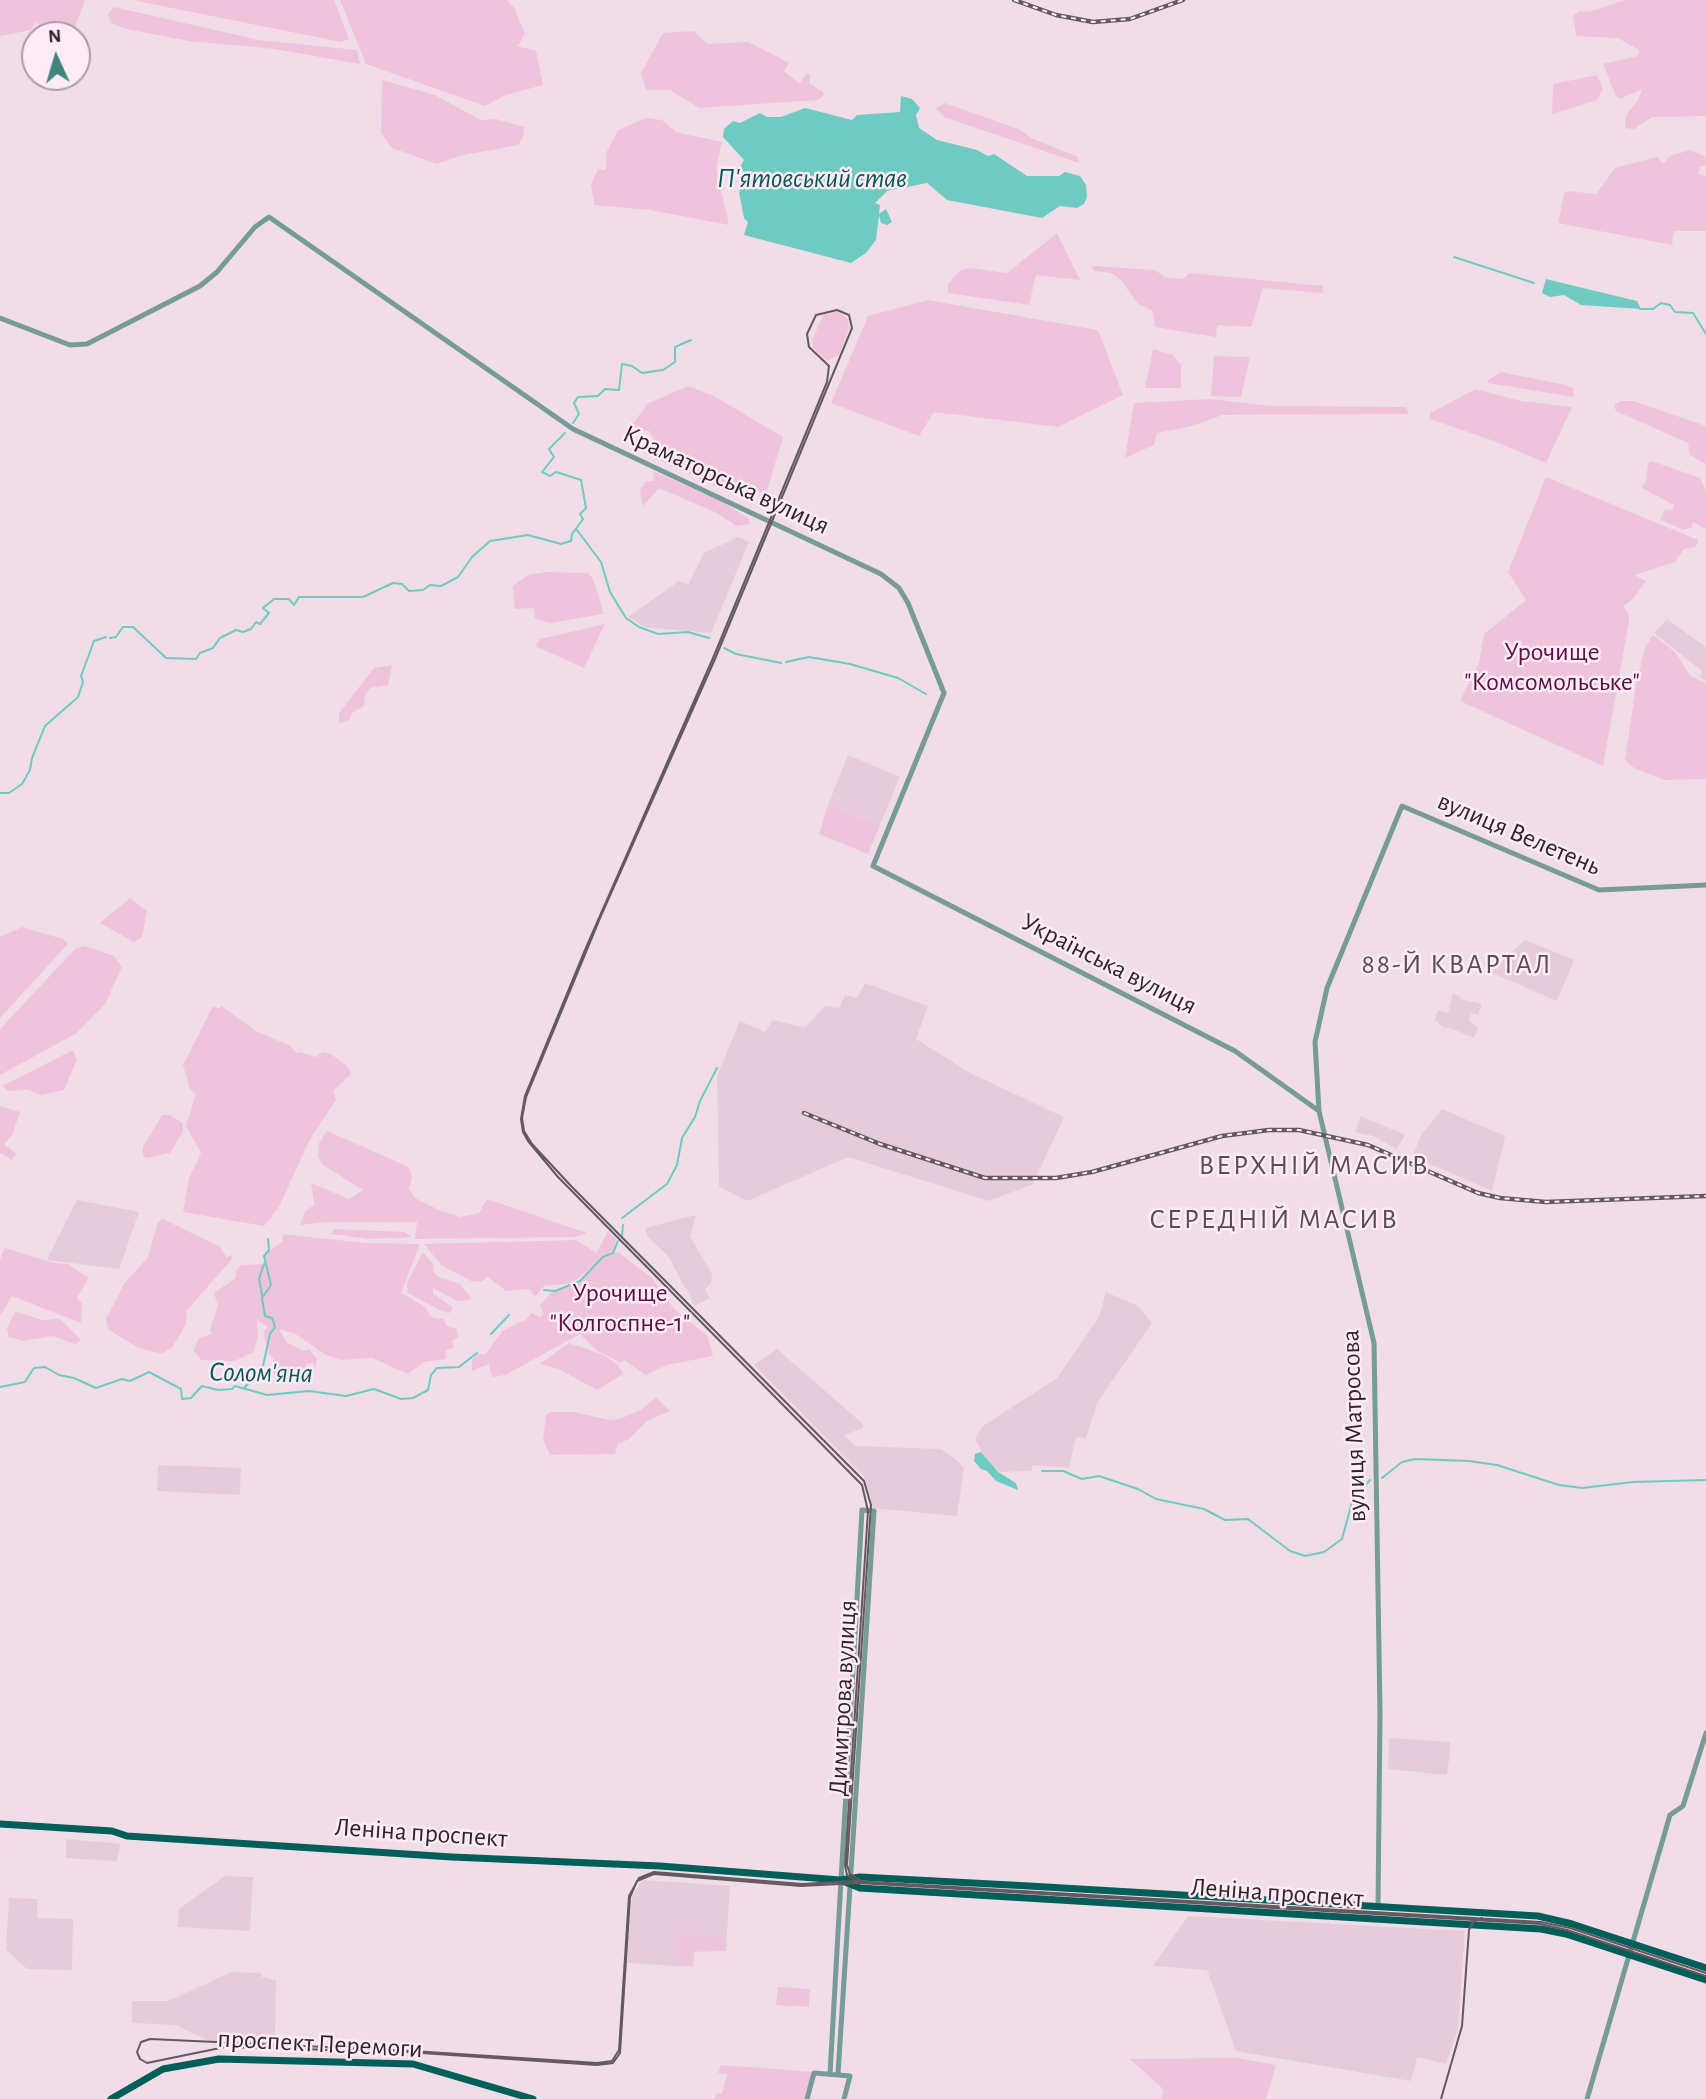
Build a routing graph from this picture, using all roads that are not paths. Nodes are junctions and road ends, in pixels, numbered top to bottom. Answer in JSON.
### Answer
{"nodes":[{"id":1,"x":0,"y":318,"type":"edge"},
{"id":2,"x":1402,"y":806,"type":"joint"},
{"id":3,"x":873,"y":866,"type":"joint"},
{"id":4,"x":1706,"y":885,"type":"edge"},
{"id":5,"x":1319,"y":1111,"type":"junction"},
{"id":6,"x":1706,"y":1733,"type":"edge"},
{"id":7,"x":0,"y":1824,"type":"edge"},
{"id":8,"x":852,"y":1877,"type":"junction"},
{"id":9,"x":840,"y":1880,"type":"junction"},
{"id":10,"x":851,"y":1886,"type":"junction"},
{"id":11,"x":1188,"y":1895,"type":"junction"},
{"id":12,"x":1378,"y":1907,"type":"junction"},
{"id":13,"x":1186,"y":1908,"type":"junction"},
{"id":14,"x":1632,"y":1944,"type":"junction"},
{"id":15,"x":1629,"y":1954,"type":"junction"},
{"id":16,"x":1706,"y":1968,"type":"edge"},
{"id":17,"x":1706,"y":1980,"type":"edge"},
{"id":18,"x":830,"y":2074,"type":"junction"},
{"id":19,"x":838,"y":2074,"type":"junction"},
{"id":20,"x":111,"y":2099,"type":"edge"},
{"id":21,"x":533,"y":2099,"type":"edge"},
{"id":22,"x":807,"y":2099,"type":"edge"},
{"id":23,"x":844,"y":2099,"type":"edge"},
{"id":24,"x":1587,"y":2099,"type":"edge"}],
"edges":[{"from":1,"to":3,"type":"street","name":"Краматорська вулиця"},
{"from":2,"to":4,"type":"street","name":"вулиця Велетень"},
{"from":2,"to":5,"type":"street","name":"вулиця Матросова"},
{"from":3,"to":5,"type":"street","name":"Українська вулиця"},
{"from":5,"to":12,"type":"street","name":"вулиця Матросова"},
{"from":6,"to":14,"type":"street"},
{"from":7,"to":9,"type":"main road","name":"Леніна проспект"},
{"from":8,"to":9,"type":"main road","name":"Леніна проспект"},
{"from":8,"to":9,"type":"street","name":"Димитрова вулиця"},
{"from":8,"to":10,"type":"street","name":"Димитрова вулиця"},
{"from":8,"to":11,"type":"main road","name":"Леніна проспект"},
{"from":9,"to":10,"type":"main road","name":"Леніна проспект"},
{"from":9,"to":18,"type":"street","name":"Димитрова вулиця"},
{"from":10,"to":13,"type":"main road","name":"Леніна проспект"},
{"from":10,"to":19,"type":"street","name":"Димитрова вулиця"},
{"from":11,"to":12,"type":"main road","name":"Леніна проспект"},
{"from":11,"to":13,"type":"main road"},
{"from":12,"to":14,"type":"main road","name":"Леніна проспект"},
{"from":13,"to":15,"type":"main road","name":"Леніна проспект"},
{"from":14,"to":15,"type":"street"},
{"from":14,"to":16,"type":"main road","name":"Леніна проспект"},
{"from":15,"to":17,"type":"main road","name":"Леніна проспект"},
{"from":15,"to":24,"type":"street"},
{"from":18,"to":19,"type":"street"},
{"from":18,"to":22,"type":"street"},
{"from":19,"to":23,"type":"street"},
{"from":20,"to":21,"type":"main road","name":"проспект Перемоги"}]}
